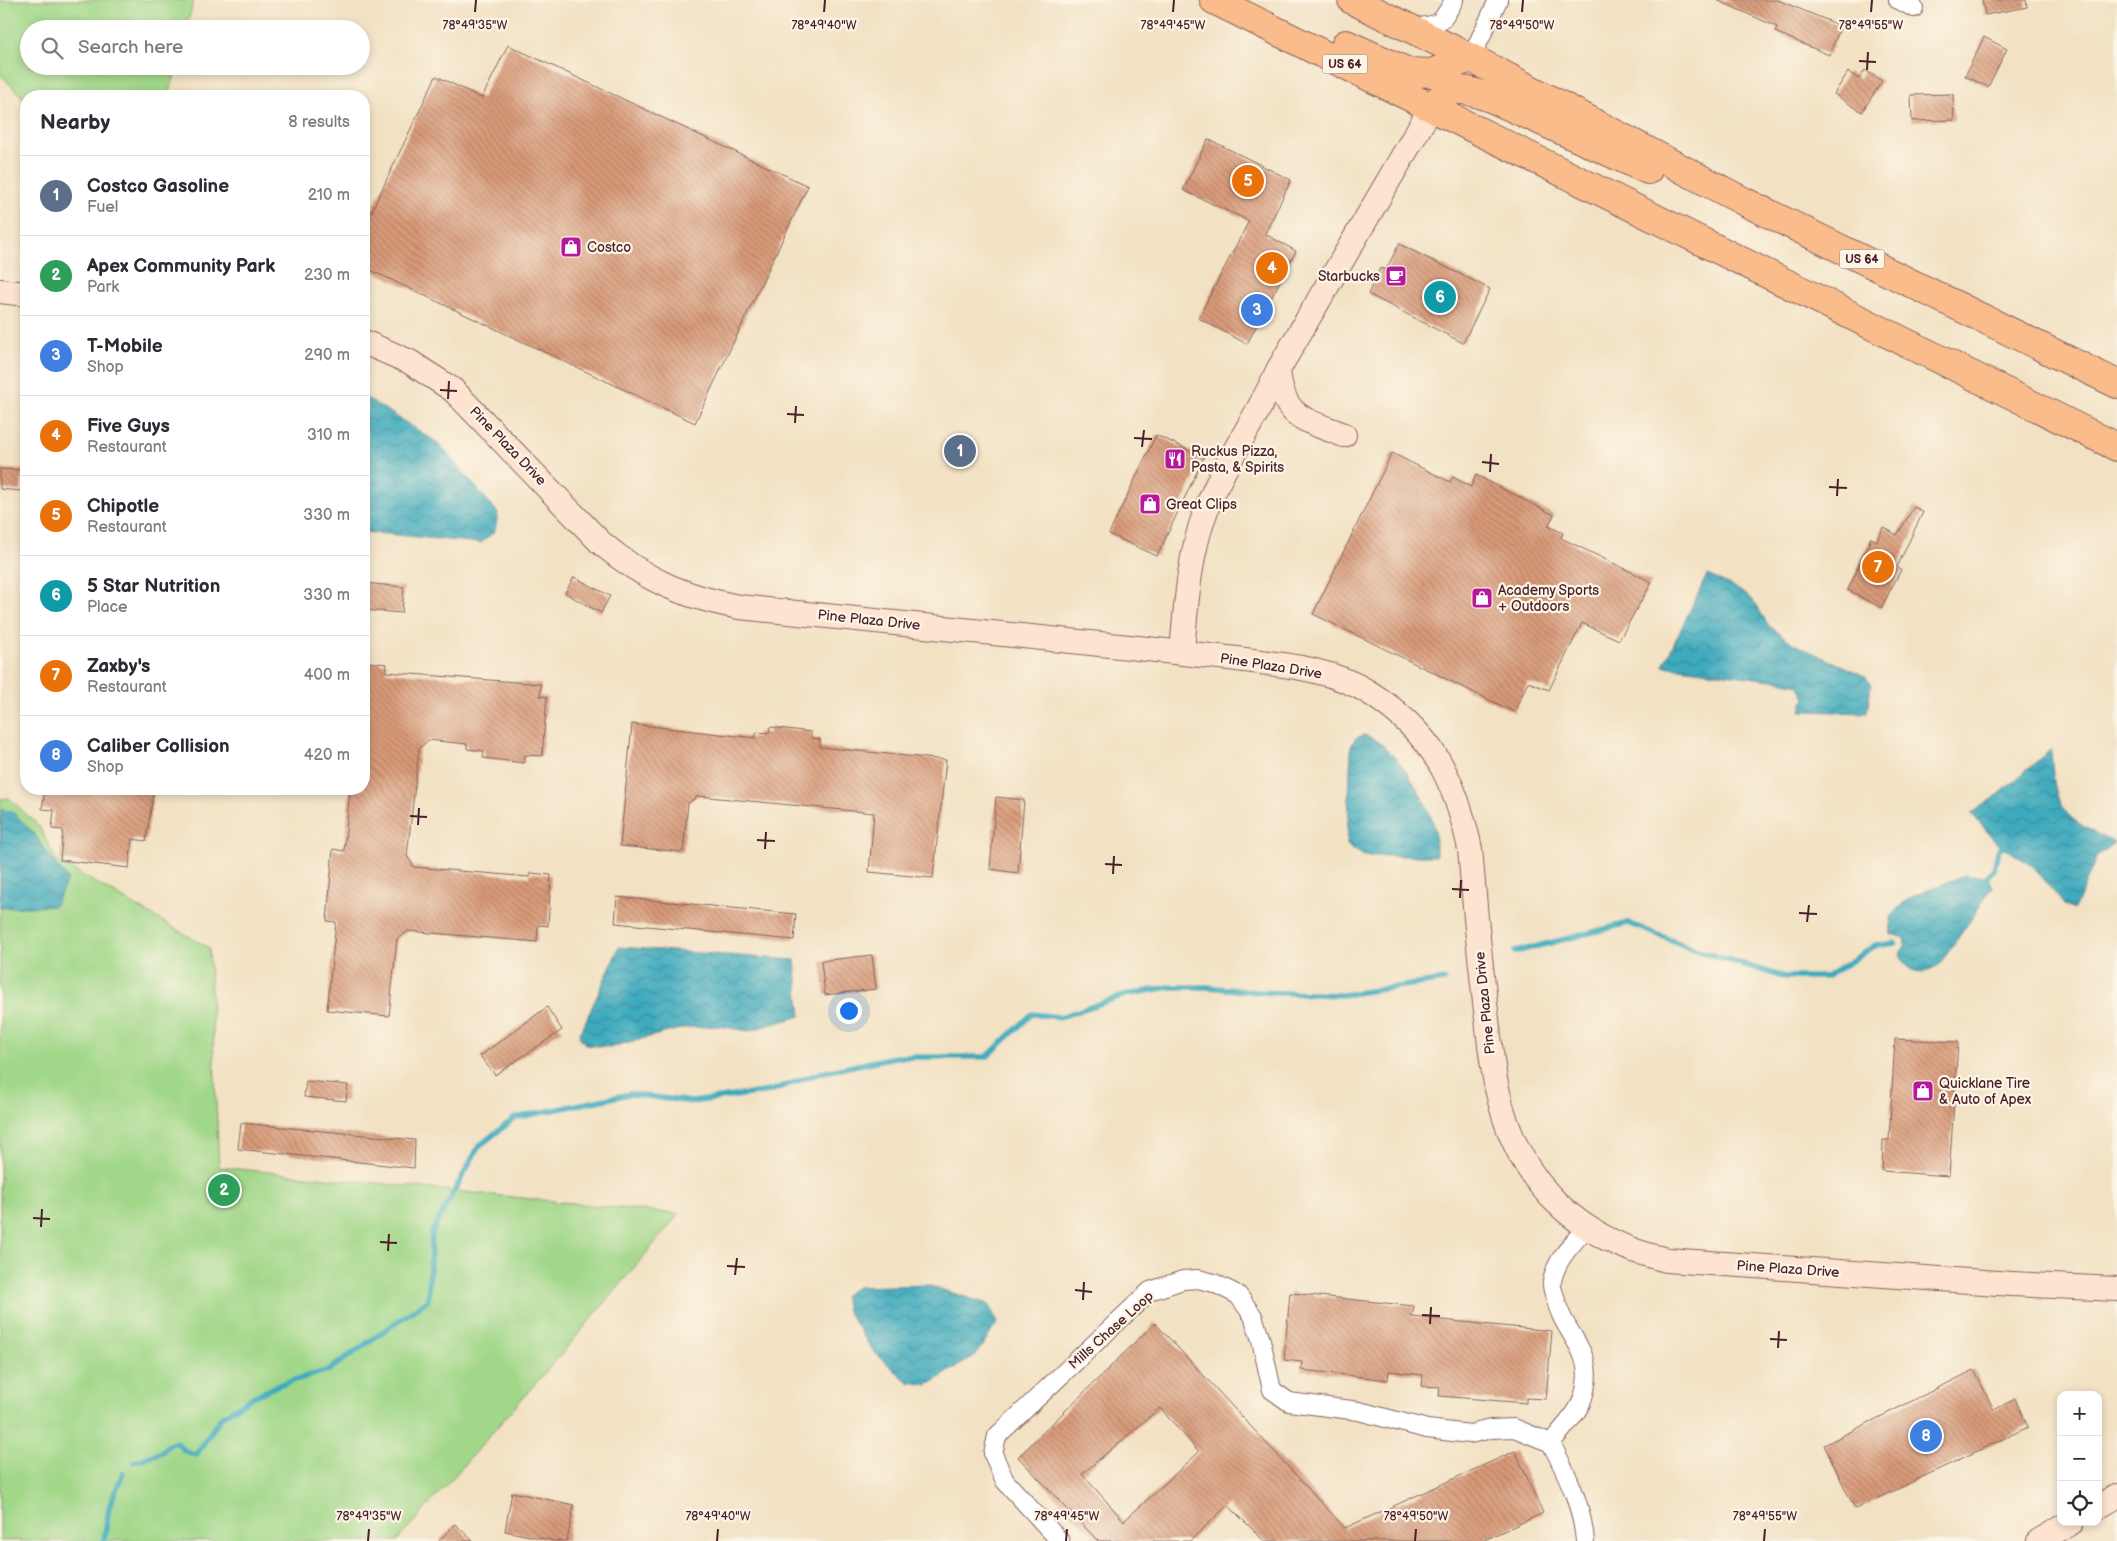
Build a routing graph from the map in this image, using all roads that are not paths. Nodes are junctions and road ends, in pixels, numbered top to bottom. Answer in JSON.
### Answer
{"nodes":[{"id":1,"x":1214,"y":0,"type":"edge"},
{"id":2,"x":1248,"y":0,"type":"edge"},
{"id":3,"x":1352,"y":0,"type":"edge"},
{"id":4,"x":1454,"y":0,"type":"edge"},
{"id":5,"x":1498,"y":0,"type":"edge"},
{"id":6,"x":1898,"y":0,"type":"edge"},
{"id":7,"x":1914,"y":8,"type":"dead end"},
{"id":8,"x":1411,"y":28,"type":"junction"},
{"id":9,"x":1471,"y":58,"type":"junction"},
{"id":10,"x":1432,"y":106,"type":"junction"},
{"id":11,"x":1778,"y":218,"type":"junction"},
{"id":12,"x":0,"y":291,"type":"edge"},
{"id":13,"x":20,"y":293,"type":"edge"},
{"id":14,"x":370,"y":345,"type":"edge"},
{"id":15,"x":1278,"y":370,"type":"junction"},
{"id":16,"x":2117,"y":384,"type":"edge"},
{"id":17,"x":1344,"y":435,"type":"dead end"},
{"id":18,"x":2117,"y":447,"type":"edge"},
{"id":19,"x":1182,"y":652,"type":"junction"},
{"id":20,"x":1586,"y":1228,"type":"junction"},
{"id":21,"x":2117,"y":1289,"type":"edge"},
{"id":22,"x":1551,"y":1443,"type":"junction"},
{"id":23,"x":2117,"y":1496,"type":"edge"},
{"id":24,"x":2102,"y":1505,"type":"edge"},
{"id":25,"x":2065,"y":1526,"type":"edge"},
{"id":26,"x":1060,"y":1541,"type":"edge"},
{"id":27,"x":1585,"y":1541,"type":"edge"},
{"id":28,"x":2039,"y":1541,"type":"edge"}],
"edges":[{"from":1,"to":10,"type":"highway","number":"US 64"},
{"from":2,"to":9,"type":"highway"},
{"from":3,"to":8,"type":"highway","number":"US 64"},
{"from":4,"to":8,"type":"street"},
{"from":5,"to":9,"type":"street"},
{"from":6,"to":7,"type":"street"},
{"from":8,"to":9,"type":"highway","number":"US 64"},
{"from":9,"to":11,"type":"highway","number":"US 64"},
{"from":10,"to":11,"type":"highway"},
{"from":10,"to":15,"type":"street"},
{"from":10,"to":18,"type":"highway","number":"US 64"},
{"from":11,"to":16,"type":"highway","number":"US 64"},
{"from":12,"to":13,"type":"street"},
{"from":14,"to":19,"type":"street","name":"Pine Plaza Drive"},
{"from":15,"to":17,"type":"street"},
{"from":15,"to":19,"type":"street"},
{"from":19,"to":20,"type":"street","name":"Pine Plaza Drive"},
{"from":20,"to":21,"type":"street","name":"Pine Plaza Drive"},
{"from":20,"to":22,"type":"street"},
{"from":22,"to":26,"type":"street","name":"Mills Chase Loop"},
{"from":22,"to":27,"type":"street"},
{"from":23,"to":24,"type":"street"},
{"from":25,"to":28,"type":"street"}]}
